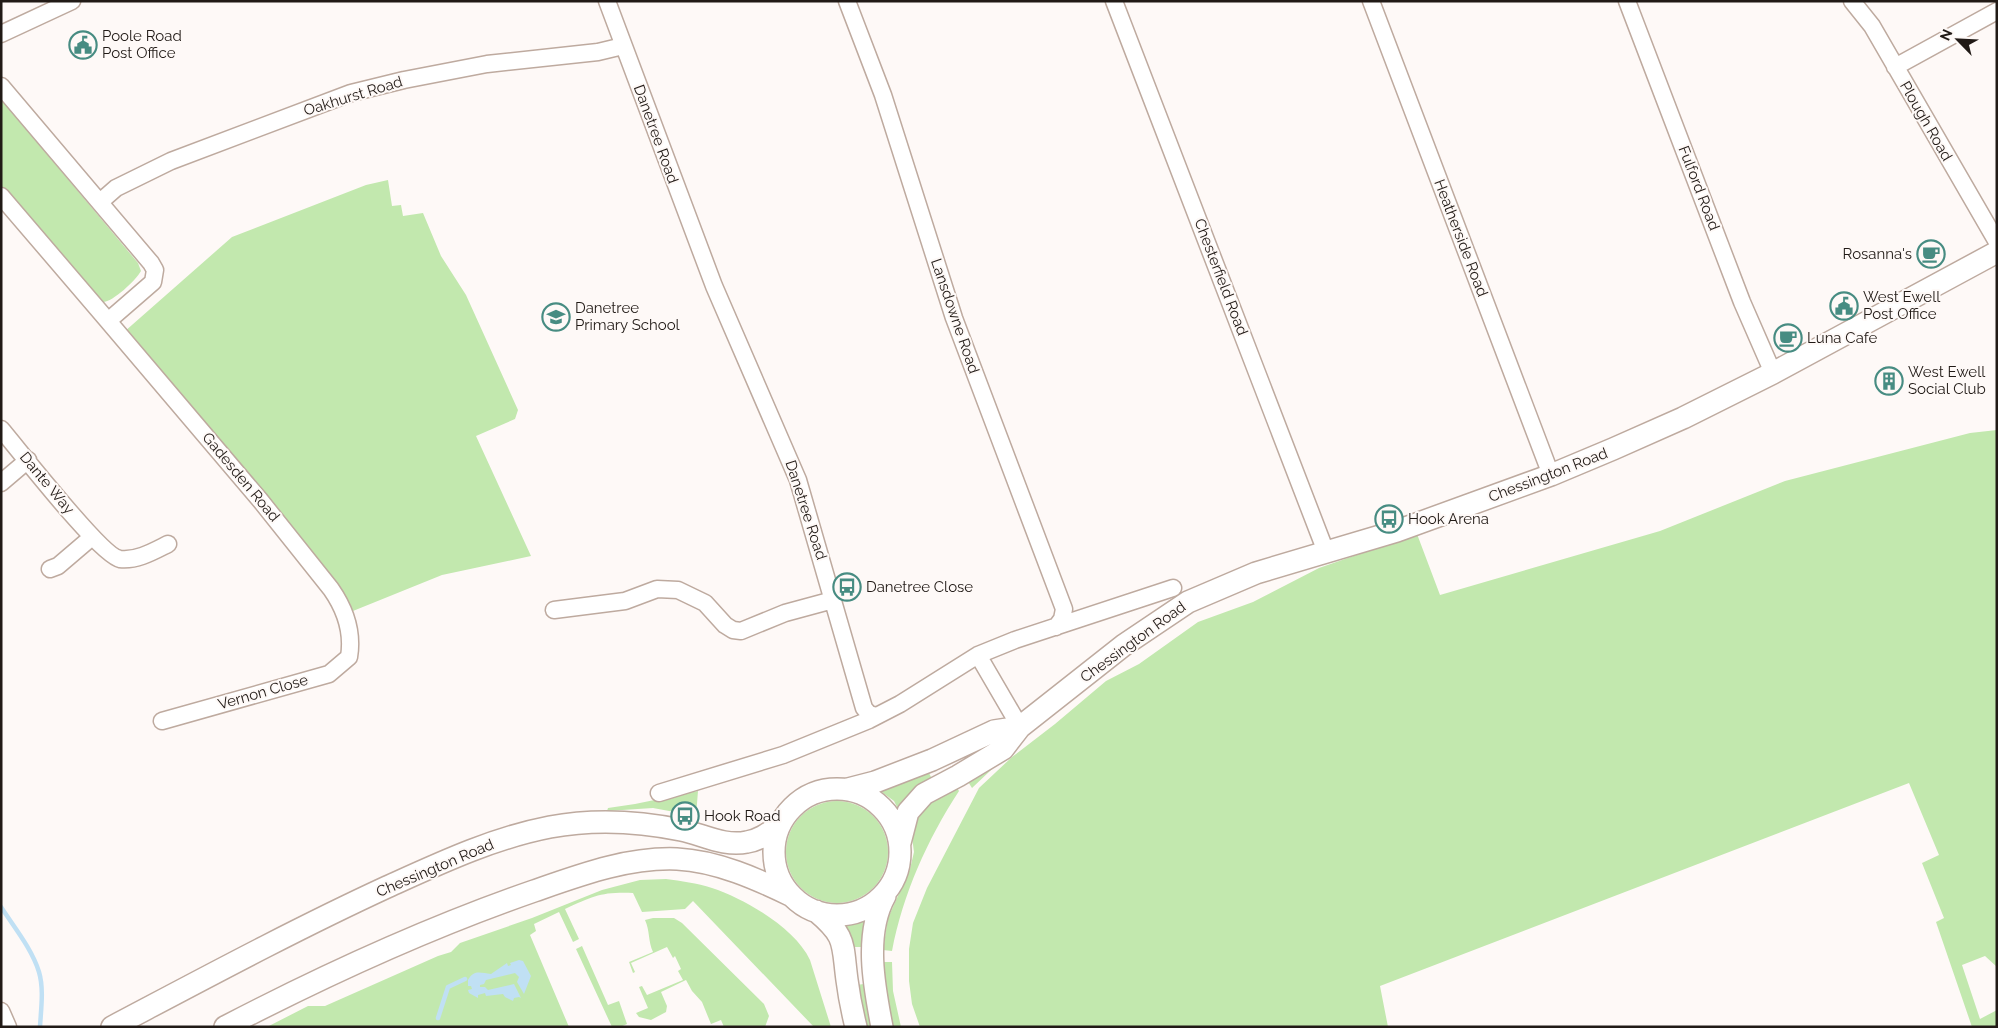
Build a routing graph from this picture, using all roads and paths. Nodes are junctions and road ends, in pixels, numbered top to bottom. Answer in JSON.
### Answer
{"nodes":[{"id":1,"x":72,"y":1,"type":"edge"},
{"id":2,"x":606,"y":1,"type":"edge"},
{"id":3,"x":847,"y":1,"type":"edge"},
{"id":4,"x":1114,"y":1,"type":"edge"},
{"id":5,"x":1371,"y":1,"type":"edge"},
{"id":6,"x":1627,"y":1,"type":"edge"},
{"id":7,"x":1852,"y":1,"type":"edge"},
{"id":8,"x":1997,"y":11,"type":"edge"},
{"id":9,"x":1,"y":34,"type":"edge"},
{"id":10,"x":623,"y":46,"type":"junction"},
{"id":11,"x":1895,"y":67,"type":"junction"},
{"id":12,"x":1,"y":86,"type":"edge"},
{"id":13,"x":1,"y":196,"type":"edge"},
{"id":14,"x":100,"y":202,"type":"junction"},
{"id":15,"x":1997,"y":242,"type":"edge"},
{"id":16,"x":1997,"y":252,"type":"edge"},
{"id":17,"x":108,"y":321,"type":"junction"},
{"id":18,"x":1773,"y":373,"type":"junction"},
{"id":19,"x":1,"y":429,"type":"edge"},
{"id":20,"x":28,"y":460,"type":"junction"},
{"id":21,"x":1551,"y":475,"type":"junction"},
{"id":22,"x":1,"y":483,"type":"edge"},
{"id":23,"x":92,"y":537,"type":"junction"},
{"id":24,"x":168,"y":544,"type":"dead end"},
{"id":25,"x":1326,"y":552,"type":"junction"},
{"id":26,"x":50,"y":569,"type":"dead end"},
{"id":27,"x":1173,"y":588,"type":"dead end"},
{"id":28,"x":833,"y":600,"type":"junction"},
{"id":29,"x":554,"y":610,"type":"dead end"},
{"id":30,"x":1056,"y":627,"type":"junction"},
{"id":31,"x":351,"y":646,"type":"joint"},
{"id":32,"x":978,"y":656,"type":"junction"},
{"id":33,"x":876,"y":716,"type":"junction"},
{"id":34,"x":162,"y":722,"type":"dead end"},
{"id":35,"x":1020,"y":727,"type":"junction"},
{"id":36,"x":848,"y":789,"type":"junction"},
{"id":37,"x":659,"y":793,"type":"dead end"},
{"id":38,"x":780,"y":825,"type":"junction"},
{"id":39,"x":900,"y":844,"type":"junction"},
{"id":40,"x":893,"y":880,"type":"junction"},
{"id":41,"x":792,"y":896,"type":"junction"},
{"id":42,"x":815,"y":911,"type":"junction"},
{"id":43,"x":1,"y":1011,"type":"edge"},
{"id":44,"x":8,"y":1027,"type":"edge"},
{"id":45,"x":112,"y":1027,"type":"edge"},
{"id":46,"x":225,"y":1027,"type":"edge"},
{"id":47,"x":856,"y":1027,"type":"edge"},
{"id":48,"x":882,"y":1027,"type":"edge"}],
"edges":[{"from":1,"to":9,"type":"street"},
{"from":2,"to":10,"type":"street","name":"Danetree Road"},
{"from":3,"to":30,"type":"street","name":"Lansdowne Road"},
{"from":4,"to":25,"type":"street","name":"Chesterfield Road"},
{"from":5,"to":21,"type":"street","name":"Heatherside Road"},
{"from":6,"to":18,"type":"street","name":"Fulford Road"},
{"from":7,"to":11,"type":"street","name":"Plough Road"},
{"from":8,"to":11,"type":"street"},
{"from":10,"to":14,"type":"street","name":"Oakhurst Road"},
{"from":10,"to":28,"type":"street","name":"Danetree Road"},
{"from":11,"to":15,"type":"street","name":"Plough Road"},
{"from":12,"to":14,"type":"street"},
{"from":13,"to":17,"type":"street","name":"Gadesden Road"},
{"from":14,"to":17,"type":"street"},
{"from":16,"to":18,"type":"main road","name":"Chessington Road"},
{"from":17,"to":31,"type":"street","name":"Gadesden Road"},
{"from":18,"to":21,"type":"main road","name":"Chessington Road"},
{"from":19,"to":20,"type":"street","name":"Dante Way"},
{"from":20,"to":22,"type":"street"},
{"from":20,"to":23,"type":"street","name":"Dante Way"},
{"from":21,"to":25,"type":"main road","name":"Chessington Road"},
{"from":23,"to":24,"type":"street","name":"Dante Way"},
{"from":23,"to":26,"type":"street"},
{"from":25,"to":35,"type":"main road","name":"Chessington Road"},
{"from":27,"to":30,"type":"street"},
{"from":28,"to":29,"type":"street"},
{"from":28,"to":33,"type":"street","name":"Danetree Road"},
{"from":30,"to":32,"type":"street"},
{"from":31,"to":34,"type":"street","name":"Vernon Close"},
{"from":32,"to":33,"type":"street"},
{"from":32,"to":35,"type":"street"},
{"from":33,"to":37,"type":"street"},
{"from":35,"to":36,"type":"main road","name":"Chessington Road"},
{"from":35,"to":39,"type":"main road","name":"Chessington Road"},
{"from":36,"to":38,"type":"main road","name":"Chessington Road"},
{"from":36,"to":39,"type":"main road","name":"Chessington Road"},
{"from":38,"to":41,"type":"main road","name":"Chessington Road"},
{"from":38,"to":45,"type":"main road","name":"Chessington Road"},
{"from":39,"to":40,"type":"main road","name":"Chessington Road"},
{"from":40,"to":42,"type":"main road","name":"Chessington Road"},
{"from":40,"to":48,"type":"main road"},
{"from":41,"to":42,"type":"main road","name":"Chessington Road"},
{"from":41,"to":46,"type":"main road","name":"Chessington Road"},
{"from":42,"to":47,"type":"main road"},
{"from":43,"to":44,"type":"street"}]}
